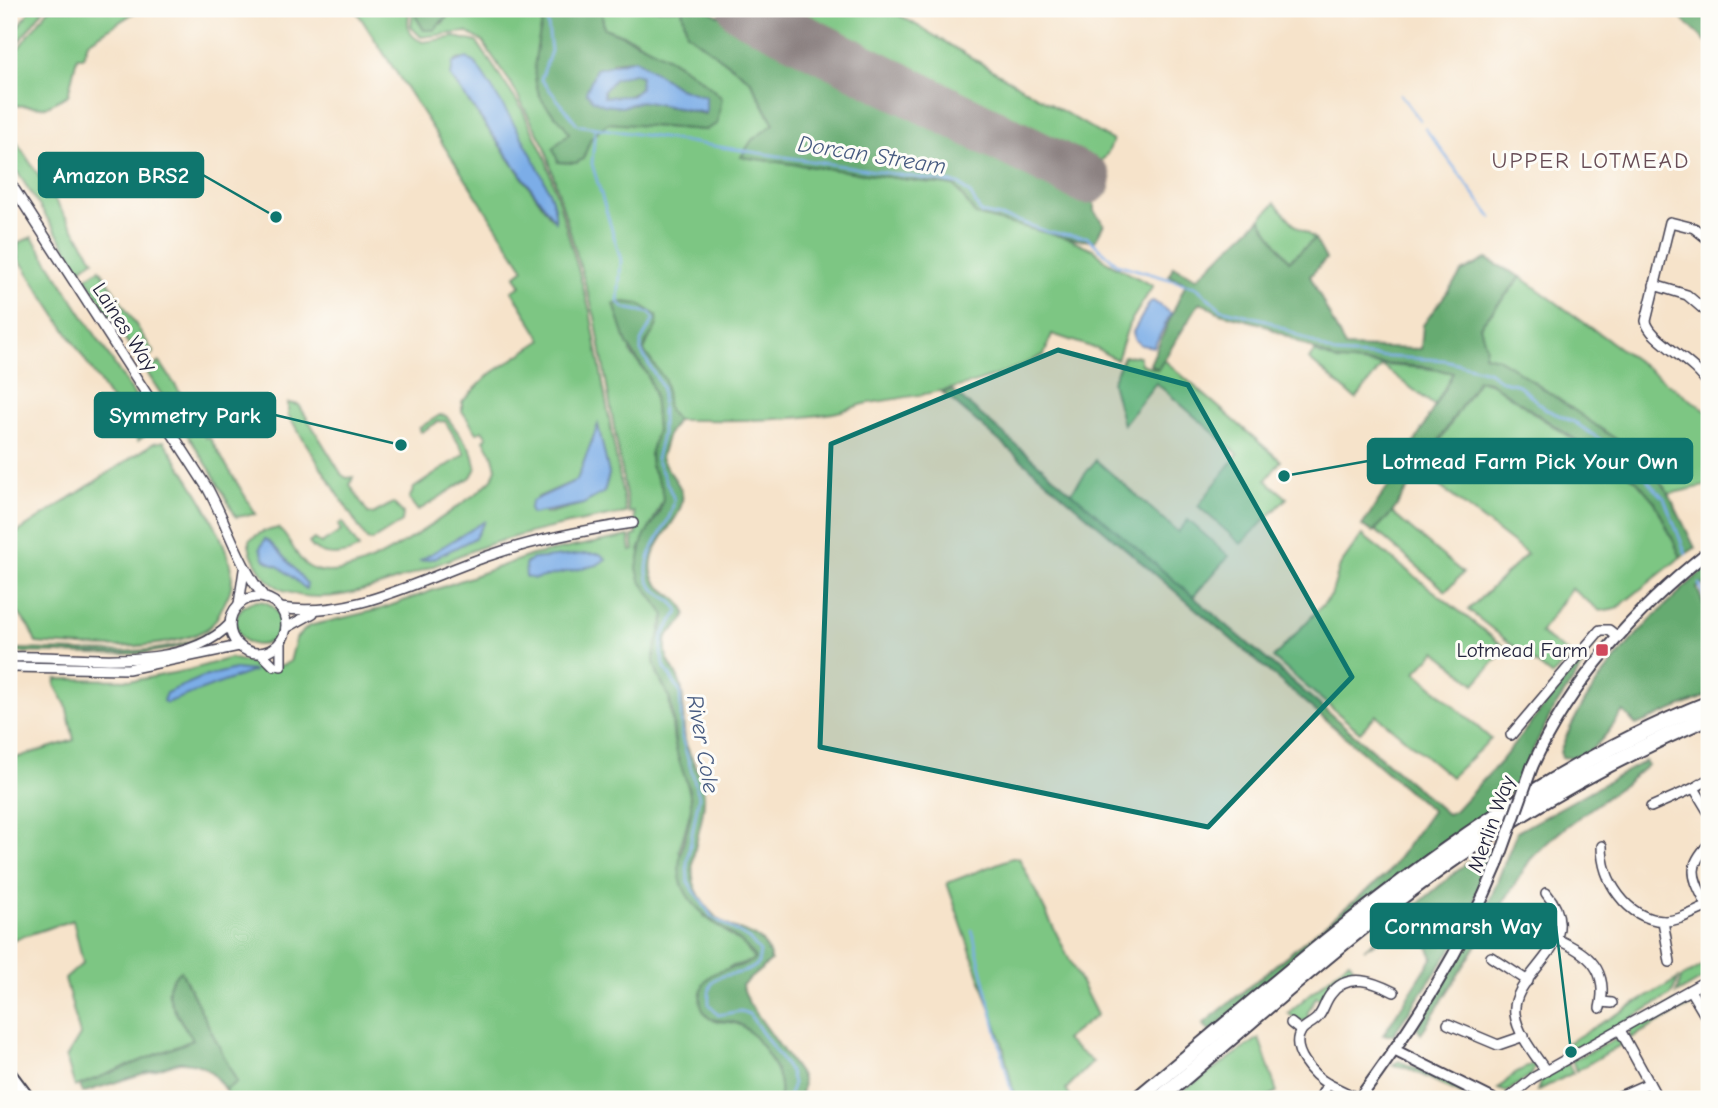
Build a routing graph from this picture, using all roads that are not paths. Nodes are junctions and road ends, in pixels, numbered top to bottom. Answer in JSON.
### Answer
{"nodes":[{"id":1,"x":9,"y":181,"type":"edge"},
{"id":2,"x":1709,"y":240,"type":"edge"},
{"id":3,"x":1654,"y":285,"type":"junction"},
{"id":4,"x":1709,"y":314,"type":"edge"},
{"id":5,"x":1709,"y":386,"type":"edge"},
{"id":6,"x":633,"y":523,"type":"dead end"},
{"id":7,"x":1709,"y":551,"type":"edge"},
{"id":8,"x":244,"y":570,"type":"junction"},
{"id":9,"x":265,"y":598,"type":"junction"},
{"id":10,"x":239,"y":604,"type":"junction"},
{"id":11,"x":280,"y":608,"type":"junction"},
{"id":12,"x":314,"y":612,"type":"junction"},
{"id":13,"x":230,"y":624,"type":"junction"},
{"id":14,"x":286,"y":628,"type":"junction"},
{"id":15,"x":1618,"y":637,"type":"junction"},
{"id":16,"x":281,"y":641,"type":"junction"},
{"id":17,"x":239,"y":646,"type":"junction"},
{"id":18,"x":261,"y":653,"type":"junction"},
{"id":19,"x":9,"y":657,"type":"edge"},
{"id":20,"x":9,"y":667,"type":"edge"},
{"id":21,"x":1709,"y":703,"type":"edge"},
{"id":22,"x":1709,"y":717,"type":"edge"},
{"id":23,"x":1511,"y":735,"type":"dead end"},
{"id":24,"x":1709,"y":779,"type":"edge"},
{"id":25,"x":1694,"y":788,"type":"junction"},
{"id":26,"x":1651,"y":807,"type":"dead end"},
{"id":27,"x":1709,"y":813,"type":"edge"},
{"id":28,"x":1709,"y":844,"type":"edge"},
{"id":29,"x":1602,"y":846,"type":"dead end"},
{"id":30,"x":1546,"y":893,"type":"dead end"},
{"id":31,"x":1708,"y":906,"type":"edge"},
{"id":32,"x":1663,"y":921,"type":"junction"},
{"id":33,"x":1556,"y":939,"type":"junction"},
{"id":34,"x":1492,"y":957,"type":"dead end"},
{"id":35,"x":1670,"y":962,"type":"dead end"},
{"id":36,"x":1709,"y":979,"type":"edge"},
{"id":37,"x":1528,"y":981,"type":"junction"},
{"id":38,"x":1690,"y":990,"type":"junction"},
{"id":39,"x":1394,"y":992,"type":"dead end"},
{"id":40,"x":1612,"y":1003,"type":"dead end"},
{"id":41,"x":1709,"y":1022,"type":"edge"},
{"id":42,"x":1291,"y":1023,"type":"dead end"},
{"id":43,"x":1448,"y":1024,"type":"dead end"},
{"id":44,"x":1620,"y":1030,"type":"junction"},
{"id":45,"x":1301,"y":1031,"type":"junction"},
{"id":46,"x":1524,"y":1036,"type":"junction"},
{"id":47,"x":1396,"y":1051,"type":"junction"},
{"id":48,"x":1546,"y":1071,"type":"junction"},
{"id":49,"x":9,"y":1076,"type":"edge"},
{"id":50,"x":1649,"y":1083,"type":"junction"},
{"id":51,"x":1328,"y":1084,"type":"junction"},
{"id":52,"x":27,"y":1099,"type":"edge"},
{"id":53,"x":1137,"y":1099,"type":"edge"},
{"id":54,"x":1159,"y":1099,"type":"edge"},
{"id":55,"x":1319,"y":1099,"type":"edge"},
{"id":56,"x":1359,"y":1099,"type":"edge"},
{"id":57,"x":1492,"y":1099,"type":"edge"},
{"id":58,"x":1508,"y":1099,"type":"edge"},
{"id":59,"x":1613,"y":1099,"type":"edge"},
{"id":60,"x":1658,"y":1099,"type":"edge"}],
"edges":[{"from":1,"to":8,"type":"street","name":"Laines Way"},
{"from":2,"to":3,"type":"street"},
{"from":3,"to":4,"type":"street"},
{"from":3,"to":5,"type":"street"},
{"from":6,"to":12,"type":"street"},
{"from":7,"to":15,"type":"street","name":"Merlin Way"},
{"from":8,"to":9,"type":"street","name":"Laines Way"},
{"from":8,"to":10,"type":"street","name":"Laines Way"},
{"from":9,"to":10,"type":"street"},
{"from":9,"to":11,"type":"street"},
{"from":10,"to":13,"type":"street"},
{"from":11,"to":12,"type":"street"},
{"from":11,"to":14,"type":"street"},
{"from":12,"to":14,"type":"street"},
{"from":13,"to":17,"type":"street"},
{"from":13,"to":19,"type":"street"},
{"from":14,"to":16,"type":"street"},
{"from":15,"to":23,"type":"street"},
{"from":15,"to":47,"type":"street","name":"Merlin Way","bridge":true},
{"from":16,"to":18,"type":"street"},
{"from":16,"to":18,"type":"street"},
{"from":17,"to":18,"type":"street"},
{"from":17,"to":20,"type":"street"},
{"from":21,"to":53,"type":"highway"},
{"from":22,"to":54,"type":"highway"},
{"from":24,"to":25,"type":"street"},
{"from":25,"to":26,"type":"street"},
{"from":25,"to":27,"type":"street"},
{"from":28,"to":31,"type":"street"},
{"from":29,"to":32,"type":"street"},
{"from":30,"to":33,"type":"street"},
{"from":31,"to":32,"type":"street"},
{"from":32,"to":35,"type":"street"},
{"from":33,"to":37,"type":"street"},
{"from":33,"to":40,"type":"street"},
{"from":34,"to":37,"type":"street"},
{"from":36,"to":38,"type":"street"},
{"from":37,"to":46,"type":"street"},
{"from":38,"to":41,"type":"street"},
{"from":38,"to":44,"type":"street"},
{"from":39,"to":45,"type":"street"},
{"from":42,"to":45,"type":"street"},
{"from":43,"to":46,"type":"street"},
{"from":44,"to":48,"type":"street"},
{"from":44,"to":50,"type":"street"},
{"from":45,"to":51,"type":"street","name":"Merlin Way"},
{"from":46,"to":48,"type":"street"},
{"from":47,"to":56,"type":"street","name":"Merlin Way"},
{"from":47,"to":57,"type":"street"},
{"from":48,"to":58,"type":"street"},
{"from":49,"to":52,"type":"highway"},
{"from":50,"to":59,"type":"street"},
{"from":50,"to":60,"type":"street"},
{"from":51,"to":55,"type":"street"},
{"from":51,"to":56,"type":"street","name":"Merlin Way"}]}
